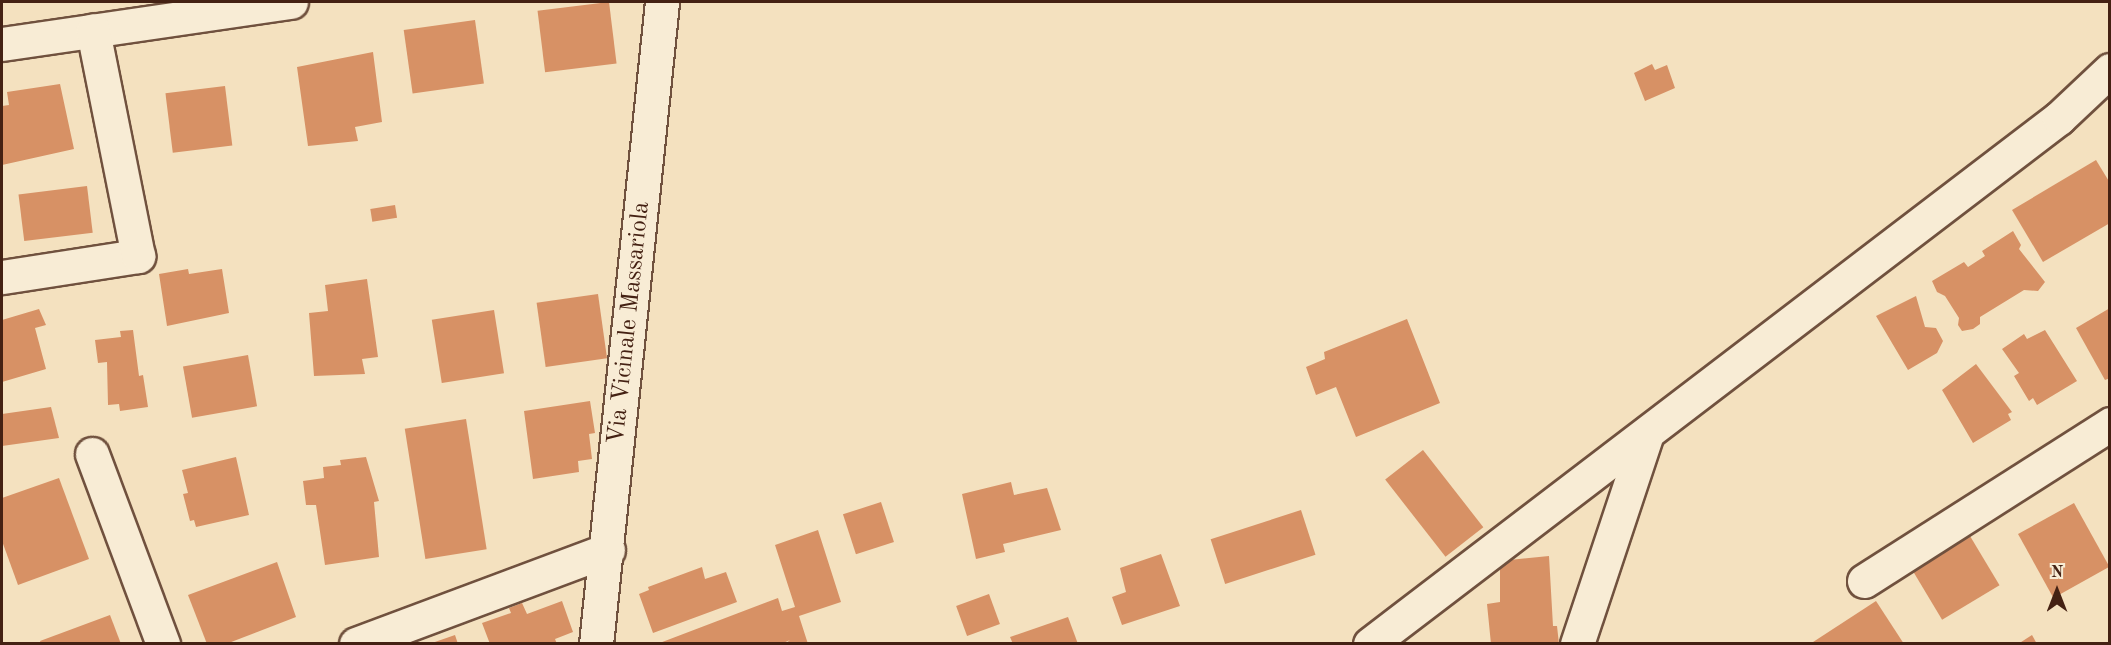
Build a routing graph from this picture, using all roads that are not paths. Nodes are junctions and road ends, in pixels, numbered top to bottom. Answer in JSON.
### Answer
{"nodes":[{"id":1,"x":291,"y":2,"type":"edge"},
{"id":2,"x":662,"y":2,"type":"edge"},
{"id":3,"x":93,"y":30,"type":"junction"},
{"id":4,"x":2,"y":44,"type":"edge"},
{"id":5,"x":2109,"y":70,"type":"edge"},
{"id":6,"x":2,"y":277,"type":"edge"},
{"id":7,"x":2109,"y":424,"type":"edge"},
{"id":8,"x":1647,"y":433,"type":"junction"},
{"id":9,"x":92,"y":454,"type":"dead end"},
{"id":10,"x":608,"y":550,"type":"junction"},
{"id":11,"x":1864,"y":581,"type":"dead end"},
{"id":12,"x":163,"y":644,"type":"edge"},
{"id":13,"x":356,"y":644,"type":"edge"},
{"id":14,"x":596,"y":644,"type":"edge"},
{"id":15,"x":1370,"y":644,"type":"edge"},
{"id":16,"x":1577,"y":644,"type":"edge"}],
"edges":[{"from":1,"to":3,"type":"street"},
{"from":2,"to":10,"type":"street","name":"Via Vicinale Massariola"},
{"from":3,"to":4,"type":"street"},
{"from":3,"to":6,"type":"street"},
{"from":5,"to":8,"type":"street"},
{"from":7,"to":11,"type":"street"},
{"from":8,"to":15,"type":"street"},
{"from":8,"to":16,"type":"street"},
{"from":9,"to":12,"type":"street"},
{"from":10,"to":13,"type":"street"},
{"from":10,"to":14,"type":"street","name":"Via Vicinale Massariola"}]}
